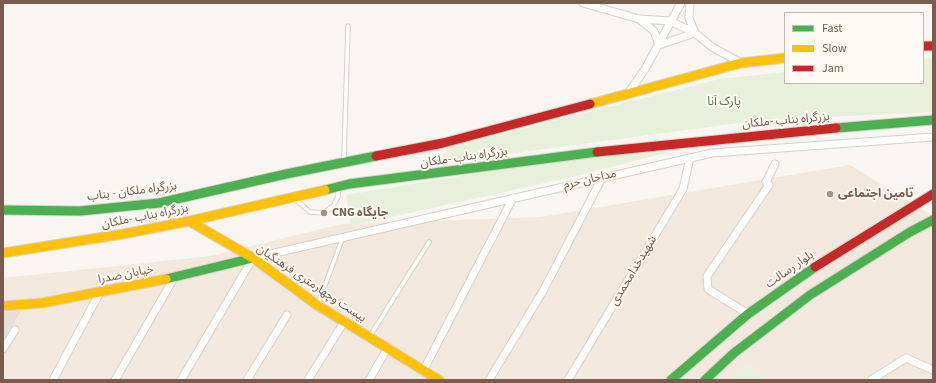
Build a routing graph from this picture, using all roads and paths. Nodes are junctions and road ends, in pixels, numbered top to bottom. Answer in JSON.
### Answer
{"nodes":[{"id":1,"x":583,"y":3,"type":"edge"},
{"id":2,"x":681,"y":3,"type":"edge"},
{"id":3,"x":690,"y":3,"type":"edge"},
{"id":4,"x":640,"y":19,"type":"junction"},
{"id":5,"x":670,"y":21,"type":"junction"},
{"id":6,"x":348,"y":26,"type":"dead end"},
{"id":7,"x":695,"y":33,"type":"junction"},
{"id":8,"x":659,"y":45,"type":"junction"},
{"id":9,"x":784,"y":58,"type":"edge"},
{"id":10,"x":742,"y":63,"type":"junction"},
{"id":11,"x":629,"y":92,"type":"junction"},
{"id":12,"x":933,"y":120,"type":"edge"},
{"id":13,"x":933,"y":137,"type":"edge"},
{"id":14,"x":690,"y":158,"type":"junction"},
{"id":15,"x":344,"y":162,"type":"junction"},
{"id":16,"x":775,"y":164,"type":"dead end"},
{"id":17,"x":286,"y":174,"type":"joint"},
{"id":18,"x":602,"y":178,"type":"junction"},
{"id":19,"x":338,"y":187,"type":"junction"},
{"id":20,"x":933,"y":194,"type":"edge"},
{"id":21,"x":294,"y":197,"type":"junction"},
{"id":22,"x":513,"y":198,"type":"junction"},
{"id":23,"x":3,"y":210,"type":"edge"},
{"id":24,"x":189,"y":220,"type":"junction"},
{"id":25,"x":933,"y":220,"type":"edge"},
{"id":26,"x":344,"y":237,"type":"junction"},
{"id":27,"x":429,"y":242,"type":"dead end"},
{"id":28,"x":3,"y":253,"type":"edge"},
{"id":29,"x":253,"y":258,"type":"junction"},
{"id":30,"x":174,"y":278,"type":"junction"},
{"id":31,"x":100,"y":292,"type":"junction"},
{"id":32,"x":3,"y":306,"type":"edge"},
{"id":33,"x":317,"y":306,"type":"junction"},
{"id":34,"x":748,"y":314,"type":"junction"},
{"id":35,"x":287,"y":315,"type":"dead end"},
{"id":36,"x":344,"y":322,"type":"junction"},
{"id":37,"x":15,"y":330,"type":"dead end"},
{"id":38,"x":369,"y":337,"type":"junction"},
{"id":39,"x":3,"y":349,"type":"edge"},
{"id":40,"x":387,"y":349,"type":"junction"},
{"id":41,"x":933,"y":370,"type":"edge"},
{"id":42,"x":423,"y":371,"type":"junction"},
{"id":43,"x":53,"y":380,"type":"edge"},
{"id":44,"x":115,"y":380,"type":"edge"},
{"id":45,"x":182,"y":380,"type":"edge"},
{"id":46,"x":247,"y":380,"type":"edge"},
{"id":47,"x":308,"y":380,"type":"edge"},
{"id":48,"x":369,"y":380,"type":"edge"},
{"id":49,"x":439,"y":380,"type":"edge"},
{"id":50,"x":489,"y":380,"type":"edge"},
{"id":51,"x":568,"y":380,"type":"edge"},
{"id":52,"x":671,"y":380,"type":"edge"},
{"id":53,"x":705,"y":380,"type":"edge"},
{"id":54,"x":871,"y":380,"type":"edge"}],
"edges":[{"from":1,"to":4,"type":"street"},
{"from":2,"to":5,"type":"street"},
{"from":3,"to":7,"type":"street"},
{"from":4,"to":5,"type":"street"},
{"from":4,"to":8,"type":"street"},
{"from":5,"to":7,"type":"street"},
{"from":5,"to":8,"type":"street"},
{"from":6,"to":15,"type":"lane"},
{"from":7,"to":8,"type":"street"},
{"from":7,"to":10,"type":"street"},
{"from":8,"to":11,"type":"street"},
{"from":9,"to":10,"type":"main road","name":"بزرگراه بناب -ملکان"},
{"from":10,"to":11,"type":"main road","name":"بزرگراه بناب -ملکان"},
{"from":11,"to":15,"type":"main road","name":"بزرگراه بناب -ملکان"},
{"from":12,"to":19,"type":"main road","name":"بزرگراه بناب -ملکان"},
{"from":13,"to":14,"type":"street","name":"مداحان حرم"},
{"from":14,"to":18,"type":"street","name":"مداحان حرم"},
{"from":14,"to":51,"type":"street","name":"شهیدخدامحمدی"},
{"from":15,"to":17,"type":"main road","name":"بزرگراه بناب -ملکان"},
{"from":16,"to":34,"type":"street"},
{"from":17,"to":23,"type":"main road","name":"بزرگراه ملکان - بناب"},
{"from":18,"to":22,"type":"street","name":"مداحان حرم"},
{"from":18,"to":50,"type":"street"},
{"from":19,"to":21,"type":"main road","name":"بزرگراه بناب -ملکان"},
{"from":19,"to":21,"type":"lane"},
{"from":20,"to":34,"type":"main road","name":"بلوار رسالت"},
{"from":21,"to":24,"type":"main road","name":"بزرگراه بناب -ملکان"},
{"from":22,"to":26,"type":"street","name":"مداحان حرم"},
{"from":22,"to":42,"type":"street"},
{"from":24,"to":28,"type":"main road","name":"بزرگراه بناب -ملکان"},
{"from":24,"to":29,"type":"main road","name":"بیست وچهارمتری فرهنگیان"},
{"from":25,"to":53,"type":"main road"},
{"from":26,"to":29,"type":"street","name":"مداحان حرم"},
{"from":26,"to":33,"type":"lane"},
{"from":27,"to":38,"type":"lane"},
{"from":29,"to":30,"type":"main road","name":"خیابان صدرا"},
{"from":29,"to":33,"type":"main road","name":"بیست وچهارمتری فرهنگیان"},
{"from":29,"to":45,"type":"street"},
{"from":30,"to":31,"type":"main road","name":"خیابان صدرا"},
{"from":30,"to":44,"type":"street"},
{"from":31,"to":32,"type":"main road","name":"خیابان صدرا"},
{"from":31,"to":43,"type":"street"},
{"from":33,"to":36,"type":"main road","name":"بیست وچهارمتری فرهنگیان"},
{"from":34,"to":52,"type":"main road","name":"بلوار رسالت"},
{"from":35,"to":46,"type":"street"},
{"from":36,"to":38,"type":"main road","name":"بیست وچهارمتری فرهنگیان"},
{"from":36,"to":47,"type":"street"},
{"from":37,"to":39,"type":"street"},
{"from":38,"to":40,"type":"main road","name":"بیست وچهارمتری فرهنگیان"},
{"from":40,"to":42,"type":"main road","name":"بیست وچهارمتری فرهنگیان"},
{"from":40,"to":48,"type":"street"},
{"from":41,"to":54,"type":"street"},
{"from":42,"to":49,"type":"main road","name":"بیست وچهارمتری فرهنگیان"}]}
